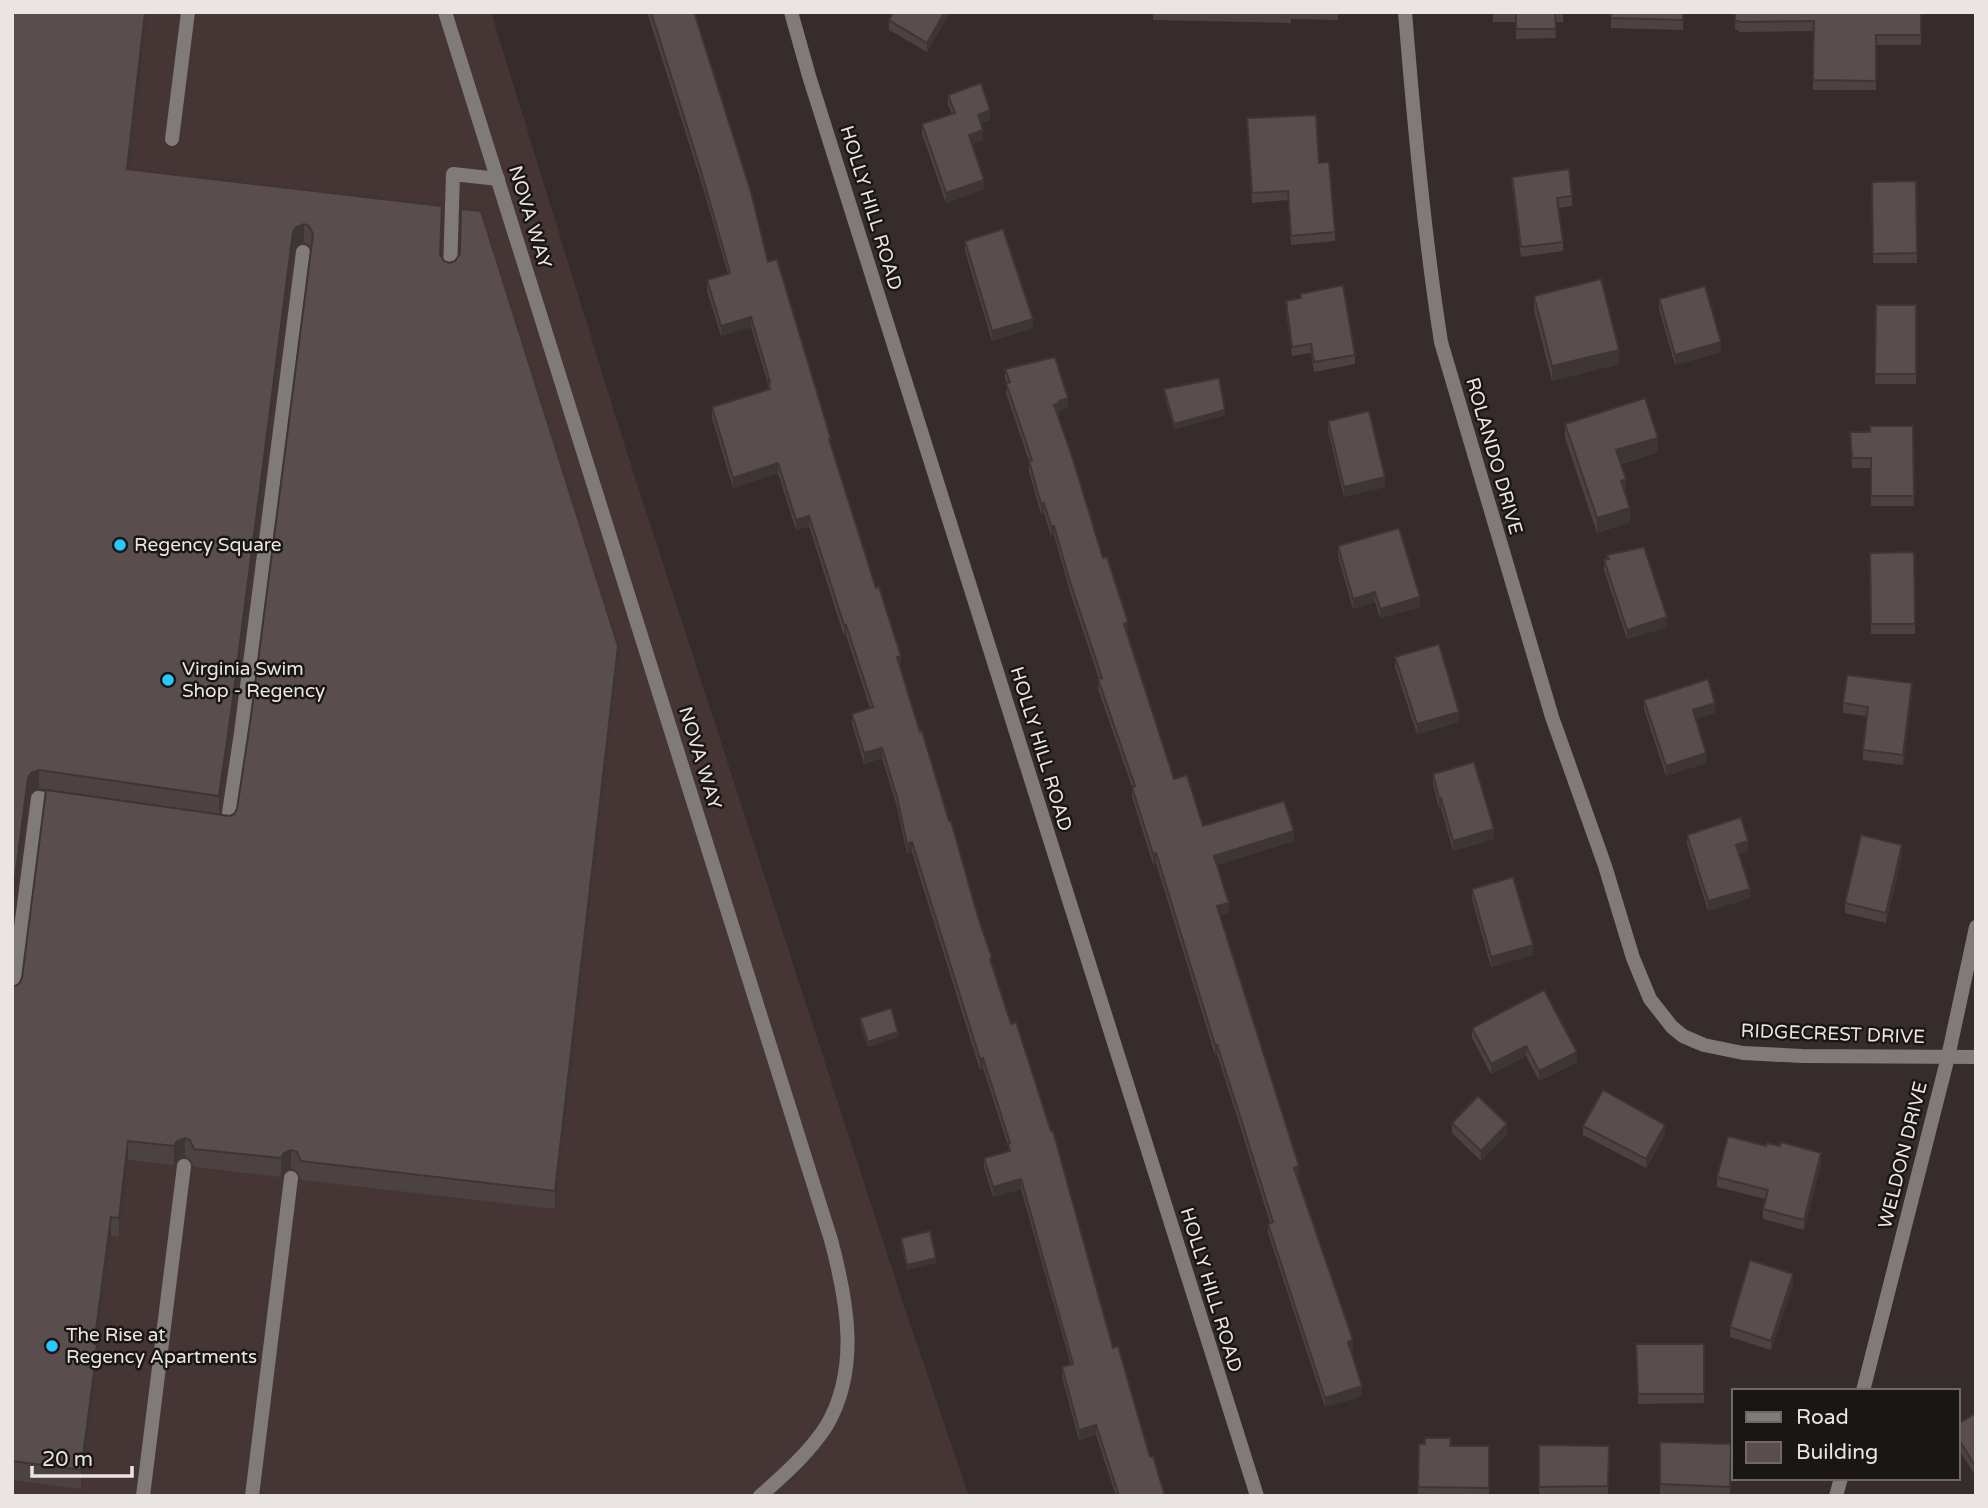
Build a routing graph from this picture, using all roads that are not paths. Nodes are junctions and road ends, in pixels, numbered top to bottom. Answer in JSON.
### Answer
{"nodes":[{"id":1,"x":188,"y":12,"type":"edge"},
{"id":2,"x":445,"y":12,"type":"edge"},
{"id":3,"x":791,"y":12,"type":"edge"},
{"id":4,"x":1405,"y":12,"type":"edge"},
{"id":5,"x":172,"y":139,"type":"dead end"},
{"id":6,"x":498,"y":179,"type":"junction"},
{"id":7,"x":303,"y":252,"type":"edge"},
{"id":8,"x":450,"y":272,"type":"edge"},
{"id":9,"x":78,"y":804,"type":"edge"},
{"id":10,"x":200,"y":822,"type":"edge"},
{"id":11,"x":1614,"y":896,"type":"joint"},
{"id":12,"x":1976,"y":928,"type":"edge"},
{"id":13,"x":12,"y":996,"type":"edge"},
{"id":14,"x":1948,"y":1057,"type":"junction"},
{"id":15,"x":1976,"y":1057,"type":"edge"},
{"id":16,"x":184,"y":1166,"type":"edge"},
{"id":17,"x":292,"y":1178,"type":"edge"},
{"id":18,"x":1864,"y":1389,"type":"edge"},
{"id":19,"x":143,"y":1496,"type":"edge"},
{"id":20,"x":251,"y":1496,"type":"edge"},
{"id":21,"x":760,"y":1496,"type":"edge"},
{"id":22,"x":1257,"y":1496,"type":"edge"}],
"edges":[{"from":1,"to":5,"type":"street"},
{"from":2,"to":6,"type":"street","name":"NOVA WAY"},
{"from":3,"to":22,"type":"street","name":"HOLLY HILL ROAD"},
{"from":4,"to":11,"type":"street","name":"ROLANDO DRIVE"},
{"from":6,"to":8,"type":"street"},
{"from":6,"to":21,"type":"street","name":"NOVA WAY"},
{"from":7,"to":10,"type":"street"},
{"from":9,"to":13,"type":"street"},
{"from":11,"to":14,"type":"street","name":"RIDGECREST DRIVE"},
{"from":12,"to":14,"type":"street","name":"WELDON DRIVE"},
{"from":14,"to":15,"type":"street","name":"RIDGECREST DRIVE"},
{"from":14,"to":18,"type":"street","name":"WELDON DRIVE"},
{"from":16,"to":19,"type":"street"},
{"from":17,"to":20,"type":"street"}]}
